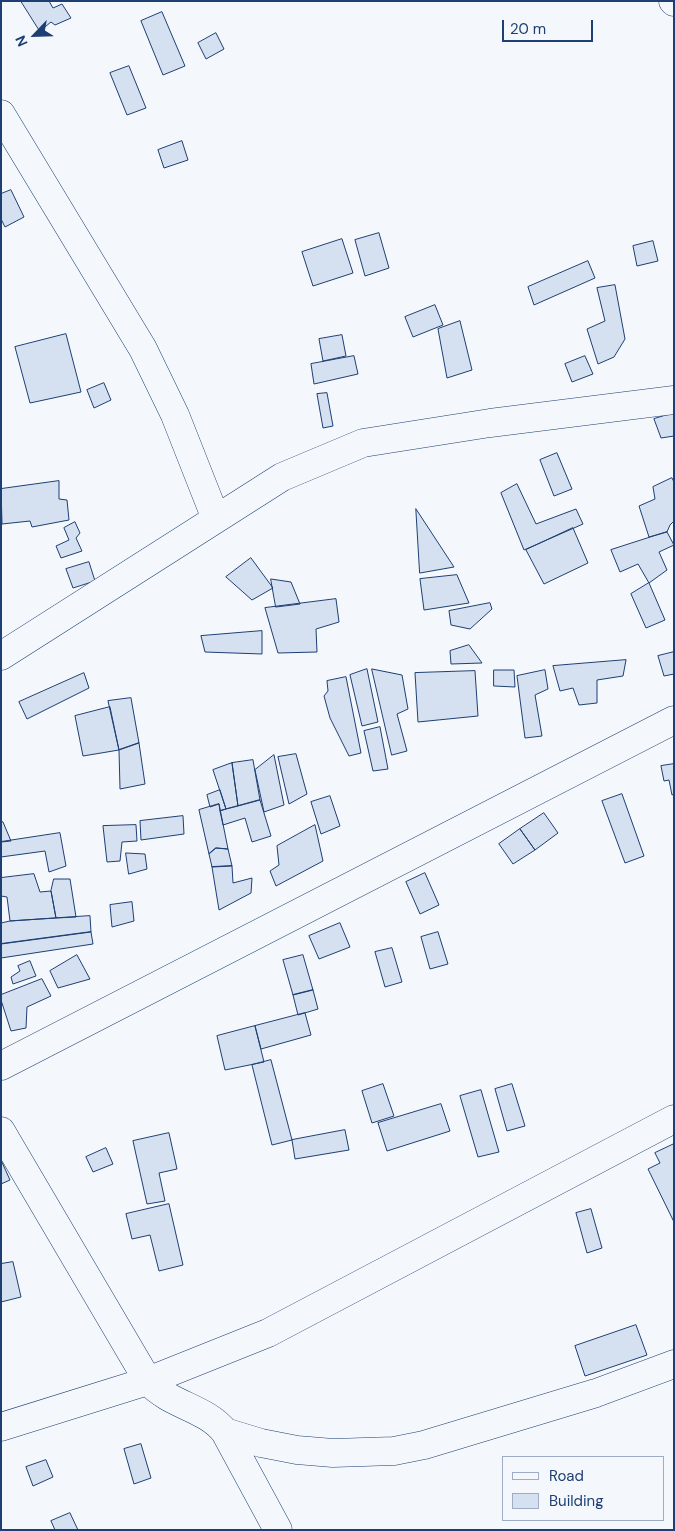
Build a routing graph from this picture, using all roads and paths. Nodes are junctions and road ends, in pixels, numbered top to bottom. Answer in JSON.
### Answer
{"nodes":[{"id":1,"x":1,"y":114,"type":"edge"},
{"id":2,"x":674,"y":400,"type":"edge"},
{"id":3,"x":216,"y":519,"type":"junction"},
{"id":4,"x":1,"y":656,"type":"edge"},
{"id":5,"x":674,"y":720,"type":"edge"},
{"id":6,"x":1,"y":1066,"type":"edge"},
{"id":7,"x":674,"y":1119,"type":"edge"},
{"id":8,"x":1,"y":1131,"type":"edge"},
{"id":9,"x":674,"y":1364,"type":"edge"},
{"id":10,"x":148,"y":1382,"type":"junction"},
{"id":11,"x":1,"y":1427,"type":"edge"},
{"id":12,"x":225,"y":1432,"type":"junction"},
{"id":13,"x":278,"y":1530,"type":"edge"}],
"edges":[{"from":1,"to":3,"type":"street"},
{"from":2,"to":3,"type":"street"},
{"from":3,"to":4,"type":"street"},
{"from":5,"to":6,"type":"street"},
{"from":7,"to":10,"type":"street"},
{"from":8,"to":10,"type":"street"},
{"from":9,"to":12,"type":"street"},
{"from":10,"to":11,"type":"street"},
{"from":10,"to":12,"type":"street"},
{"from":12,"to":13,"type":"street"}]}
